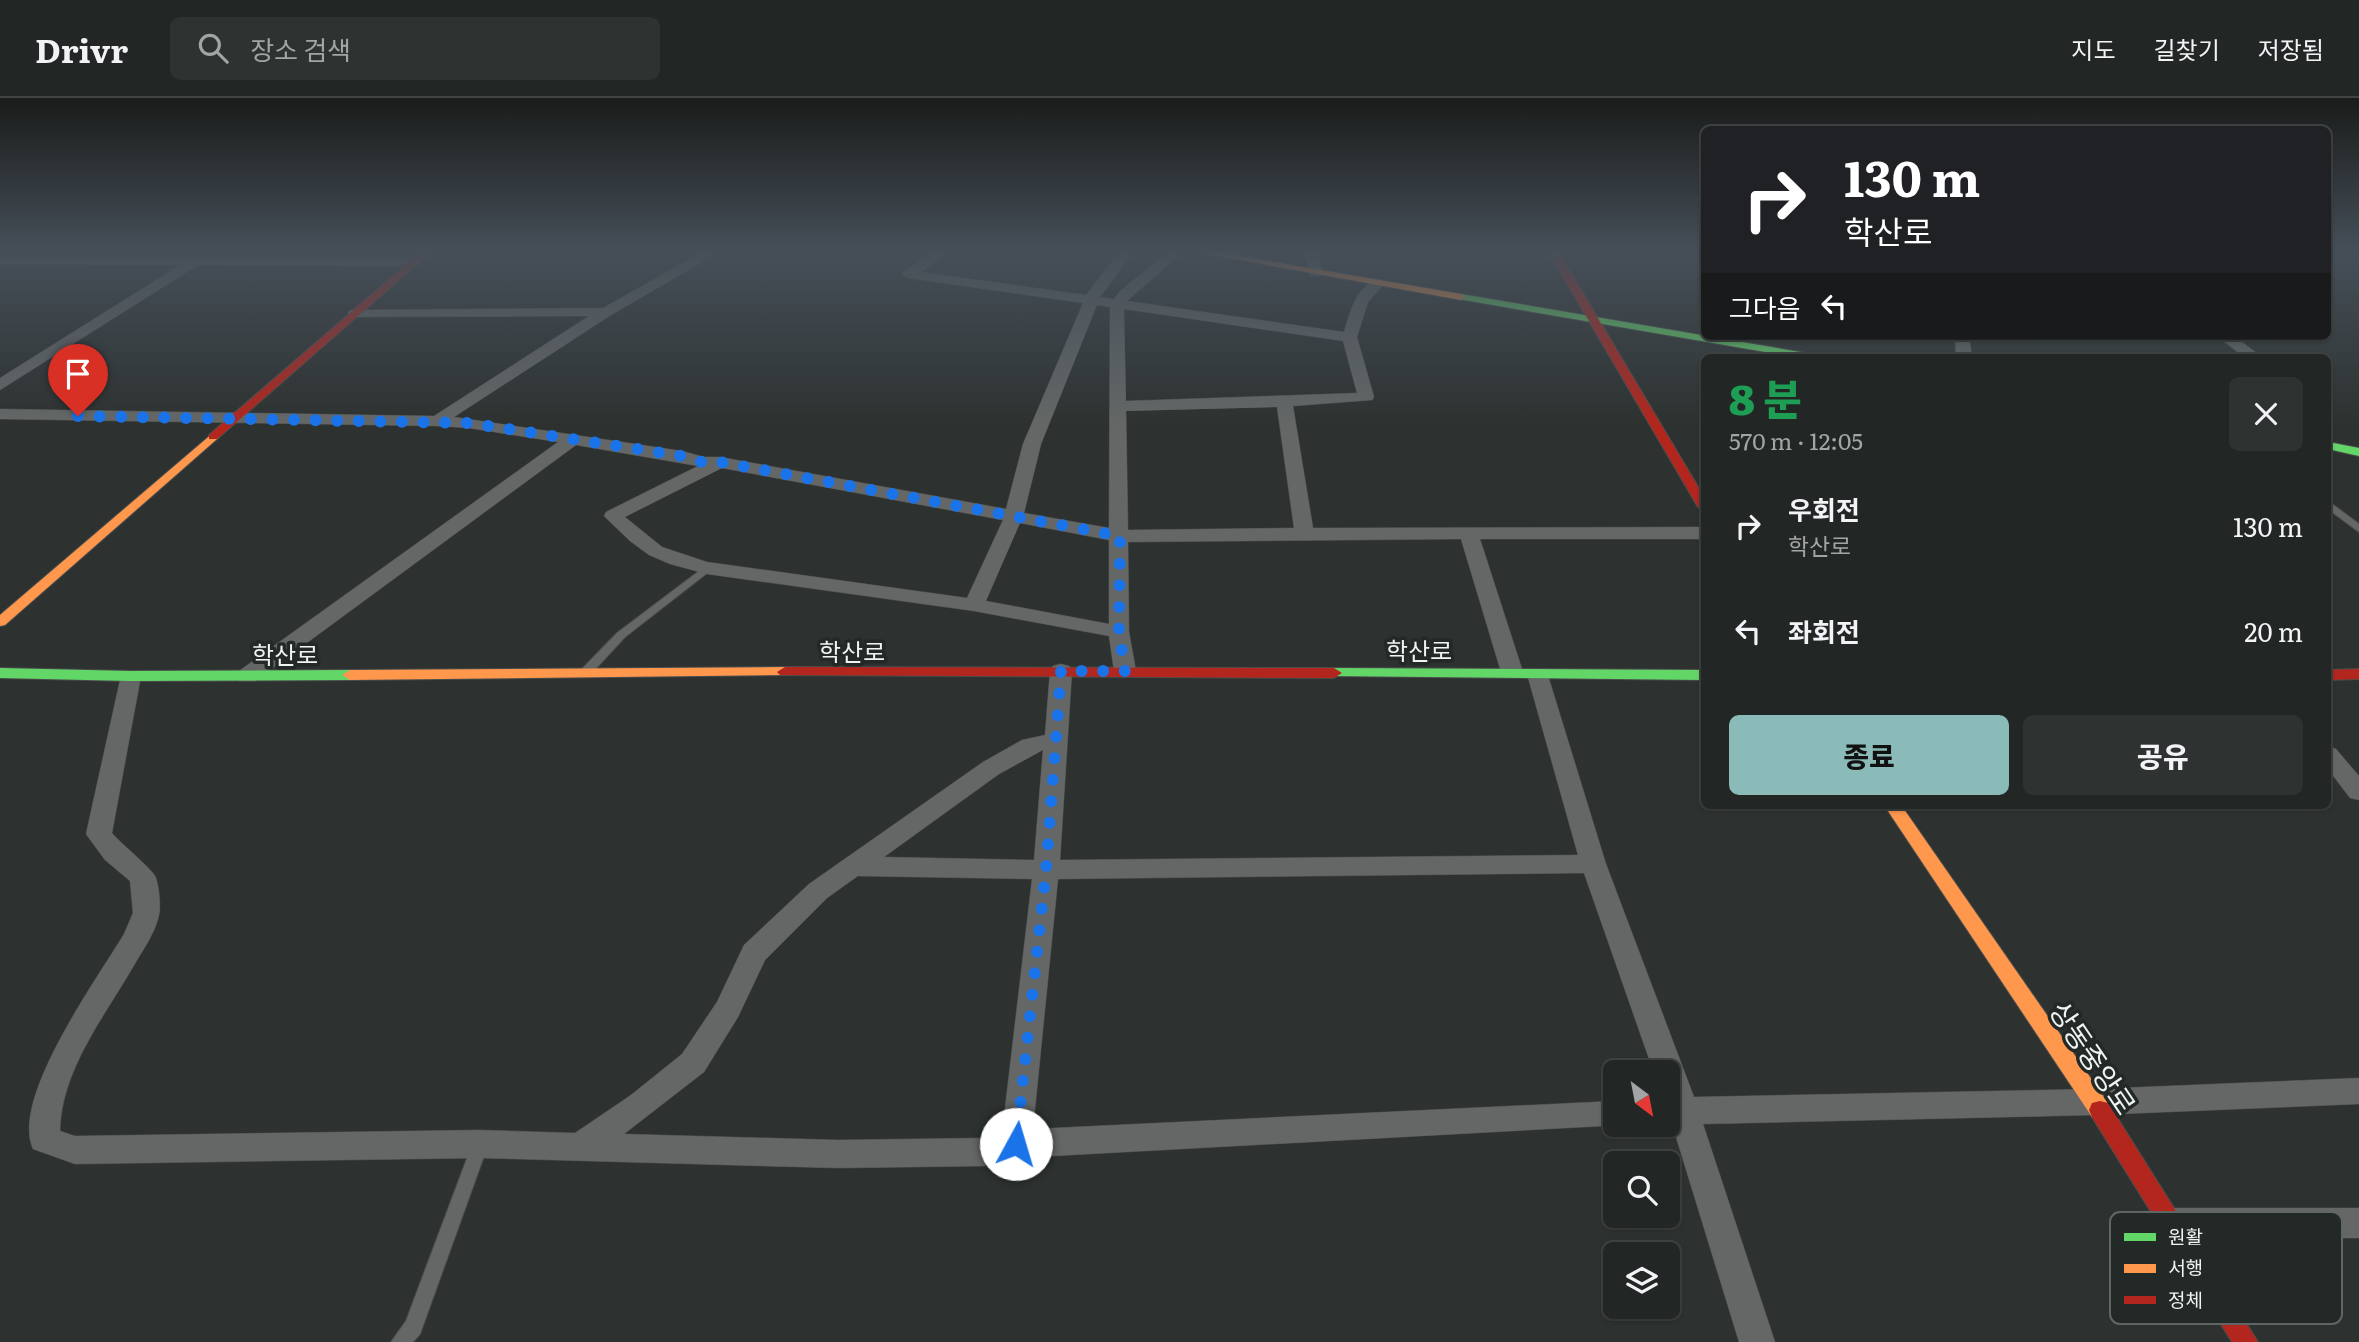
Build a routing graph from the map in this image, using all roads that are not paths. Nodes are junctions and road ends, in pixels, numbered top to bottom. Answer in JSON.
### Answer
{"nodes":[{"id":1,"x":119,"y":309,"type":"edge"},
{"id":2,"x":360,"y":309,"type":"edge"},
{"id":3,"x":611,"y":309,"type":"edge"},
{"id":4,"x":1088,"y":309,"type":"edge"},
{"id":5,"x":1117,"y":309,"type":"edge"},
{"id":6,"x":1147,"y":309,"type":"edge"},
{"id":7,"x":1359,"y":309,"type":"edge"},
{"id":8,"x":1529,"y":309,"type":"edge"},
{"id":9,"x":1587,"y":309,"type":"edge"},
{"id":10,"x":606,"y":312,"type":"junction"},
{"id":11,"x":355,"y":313,"type":"junction"},
{"id":12,"x":1593,"y":320,"type":"junction"},
{"id":13,"x":1683,"y":335,"type":"junction"},
{"id":14,"x":1350,"y":337,"type":"junction"},
{"id":15,"x":1701,"y":338,"type":"edge"},
{"id":16,"x":1712,"y":340,"type":"edge"},
{"id":17,"x":2230,"y":340,"type":"edge"},
{"id":18,"x":1611,"y":350,"type":"junction"},
{"id":19,"x":1794,"y":354,"type":"edge"},
{"id":20,"x":2250,"y":354,"type":"edge"},
{"id":21,"x":0,"y":385,"type":"edge"},
{"id":22,"x":1283,"y":401,"type":"junction"},
{"id":23,"x":1119,"y":406,"type":"junction"},
{"id":24,"x":0,"y":414,"type":"edge"},
{"id":25,"x":235,"y":419,"type":"junction"},
{"id":26,"x":437,"y":421,"type":"junction"},
{"id":27,"x":573,"y":439,"type":"junction"},
{"id":28,"x":2331,"y":447,"type":"edge"},
{"id":29,"x":2359,"y":452,"type":"edge"},
{"id":30,"x":720,"y":462,"type":"junction"},
{"id":31,"x":1701,"y":502,"type":"edge"},
{"id":32,"x":2331,"y":506,"type":"edge"},
{"id":33,"x":1014,"y":516,"type":"junction"},
{"id":34,"x":2359,"y":529,"type":"edge"},
{"id":35,"x":1701,"y":533,"type":"edge"},
{"id":36,"x":1304,"y":534,"type":"junction"},
{"id":37,"x":1469,"y":534,"type":"junction"},
{"id":38,"x":1120,"y":536,"type":"junction"},
{"id":39,"x":707,"y":568,"type":"junction"},
{"id":40,"x":974,"y":605,"type":"junction"},
{"id":41,"x":0,"y":622,"type":"edge"},
{"id":42,"x":1119,"y":632,"type":"junction"},
{"id":43,"x":1061,"y":671,"type":"junction"},
{"id":44,"x":1125,"y":671,"type":"junction"},
{"id":45,"x":0,"y":673,"type":"edge"},
{"id":46,"x":1512,"y":673,"type":"junction"},
{"id":47,"x":584,"y":674,"type":"junction"},
{"id":48,"x":1538,"y":674,"type":"junction"},
{"id":49,"x":2359,"y":674,"type":"edge"},
{"id":50,"x":1701,"y":675,"type":"edge"},
{"id":51,"x":2331,"y":675,"type":"edge"},
{"id":52,"x":130,"y":676,"type":"junction"},
{"id":53,"x":247,"y":676,"type":"junction"},
{"id":54,"x":1056,"y":740,"type":"junction"},
{"id":55,"x":2331,"y":758,"type":"edge"},
{"id":56,"x":2359,"y":792,"type":"edge"},
{"id":57,"x":1895,"y":809,"type":"edge"},
{"id":58,"x":1593,"y":863,"type":"junction"},
{"id":59,"x":850,"y":866,"type":"junction"},
{"id":60,"x":1046,"y":870,"type":"junction"},
{"id":61,"x":1658,"y":1060,"type":"edge"},
{"id":62,"x":2359,"y":1091,"type":"edge"},
{"id":63,"x":2095,"y":1102,"type":"junction"},
{"id":64,"x":1680,"y":1111,"type":"edge"},
{"id":65,"x":1603,"y":1115,"type":"edge"},
{"id":66,"x":1680,"y":1125,"type":"edge"},
{"id":67,"x":481,"y":1144,"type":"junction"},
{"id":68,"x":1016,"y":1144,"type":"junction"},
{"id":69,"x":579,"y":1147,"type":"junction"},
{"id":70,"x":2165,"y":1212,"type":"edge"},
{"id":71,"x":2235,"y":1324,"type":"edge"},
{"id":72,"x":401,"y":1342,"type":"edge"},
{"id":73,"x":1757,"y":1342,"type":"edge"},
{"id":74,"x":2246,"y":1342,"type":"edge"}],
"edges":[{"from":1,"to":21,"type":"street"},
{"from":2,"to":11,"type":"street"},
{"from":3,"to":10,"type":"street"},
{"from":4,"to":33,"type":"street"},
{"from":5,"to":23,"type":"street"},
{"from":6,"to":14,"type":"street"},
{"from":7,"to":14,"type":"street"},
{"from":8,"to":12,"type":"street"},
{"from":9,"to":12,"type":"street"},
{"from":10,"to":11,"type":"street"},
{"from":10,"to":26,"type":"street"},
{"from":11,"to":25,"type":"street"},
{"from":12,"to":13,"type":"street"},
{"from":12,"to":18,"type":"street"},
{"from":13,"to":15,"type":"street"},
{"from":13,"to":18,"type":"street"},
{"from":14,"to":22,"type":"street"},
{"from":16,"to":19,"type":"street"},
{"from":17,"to":20,"type":"street"},
{"from":18,"to":31,"type":"street"},
{"from":22,"to":23,"type":"street"},
{"from":22,"to":36,"type":"street"},
{"from":23,"to":38,"type":"street"},
{"from":24,"to":25,"type":"street"},
{"from":25,"to":26,"type":"street"},
{"from":25,"to":41,"type":"street"},
{"from":26,"to":27,"type":"street"},
{"from":27,"to":30,"type":"street"},
{"from":27,"to":53,"type":"street"},
{"from":28,"to":29,"type":"street"},
{"from":30,"to":33,"type":"street"},
{"from":30,"to":39,"type":"street"},
{"from":32,"to":34,"type":"lane"},
{"from":33,"to":38,"type":"street"},
{"from":33,"to":40,"type":"street"},
{"from":35,"to":37,"type":"street"},
{"from":36,"to":37,"type":"street"},
{"from":36,"to":38,"type":"street"},
{"from":37,"to":46,"type":"street"},
{"from":38,"to":42,"type":"street"},
{"from":39,"to":40,"type":"street"},
{"from":39,"to":47,"type":"lane"},
{"from":40,"to":42,"type":"street"},
{"from":42,"to":44,"type":"street"},
{"from":43,"to":44,"type":"street","name":"학산로"},
{"from":43,"to":47,"type":"street","name":"학산로"},
{"from":43,"to":54,"type":"street"},
{"from":44,"to":46,"type":"street","name":"학산로"},
{"from":45,"to":52,"type":"street","name":"학산로"},
{"from":46,"to":48,"type":"street","name":"학산로"},
{"from":47,"to":53,"type":"street","name":"학산로"},
{"from":48,"to":50,"type":"street","name":"학산로"},
{"from":48,"to":58,"type":"street"},
{"from":49,"to":51,"type":"street"},
{"from":52,"to":53,"type":"street","name":"학산로"},
{"from":52,"to":67,"type":"street"},
{"from":54,"to":59,"type":"street"},
{"from":54,"to":60,"type":"street"},
{"from":55,"to":56,"type":"street"},
{"from":57,"to":63,"type":"street","name":"상동중앙로"},
{"from":58,"to":60,"type":"street"},
{"from":58,"to":61,"type":"street"},
{"from":59,"to":60,"type":"street"},
{"from":59,"to":69,"type":"street"},
{"from":60,"to":68,"type":"street"},
{"from":62,"to":63,"type":"street"},
{"from":63,"to":64,"type":"street"},
{"from":63,"to":70,"type":"street","name":"상동중앙로"},
{"from":65,"to":68,"type":"street"},
{"from":66,"to":73,"type":"street"},
{"from":67,"to":69,"type":"street"},
{"from":67,"to":72,"type":"lane"},
{"from":68,"to":69,"type":"street"},
{"from":71,"to":74,"type":"street","name":"상동중앙로"}]}
